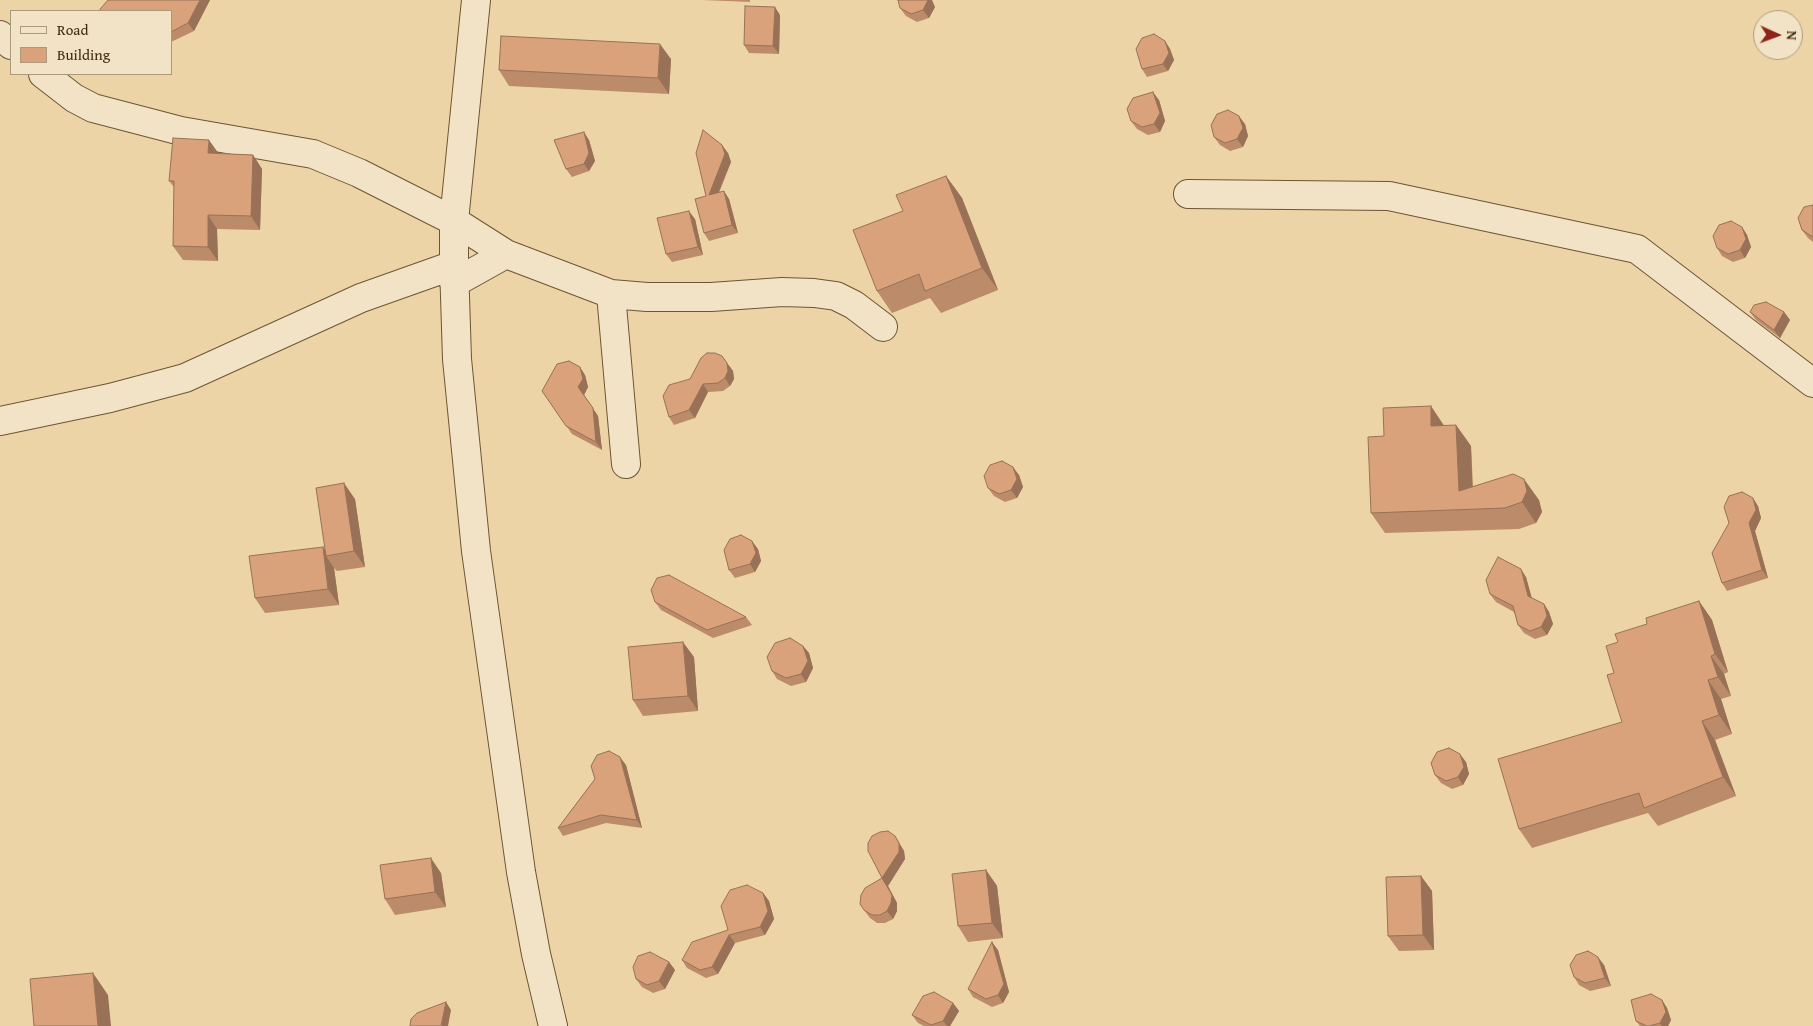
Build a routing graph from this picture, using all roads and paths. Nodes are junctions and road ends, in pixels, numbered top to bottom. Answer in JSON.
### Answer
{"nodes":[{"id":1,"x":476,"y":0,"type":"edge"},
{"id":2,"x":0,"y":35,"type":"edge"},
{"id":3,"x":10,"y":44,"type":"edge"},
{"id":4,"x":44,"y":75,"type":"edge"},
{"id":5,"x":1188,"y":194,"type":"dead end"},
{"id":6,"x":454,"y":221,"type":"junction"},
{"id":7,"x":506,"y":254,"type":"junction"},
{"id":8,"x":454,"y":274,"type":"junction"},
{"id":9,"x":611,"y":294,"type":"junction"},
{"id":10,"x":883,"y":327,"type":"dead end"},
{"id":11,"x":1813,"y":383,"type":"edge"},
{"id":12,"x":0,"y":421,"type":"edge"},
{"id":13,"x":626,"y":464,"type":"dead end"},
{"id":14,"x":553,"y":1026,"type":"edge"}],
"edges":[{"from":1,"to":6,"type":"street"},
{"from":2,"to":3,"type":"street"},
{"from":4,"to":6,"type":"street"},
{"from":5,"to":11,"type":"street"},
{"from":6,"to":7,"type":"street"},
{"from":6,"to":8,"type":"street"},
{"from":7,"to":8,"type":"street"},
{"from":7,"to":9,"type":"street"},
{"from":8,"to":12,"type":"street"},
{"from":8,"to":14,"type":"street"},
{"from":9,"to":10,"type":"street"},
{"from":9,"to":13,"type":"street"}]}
